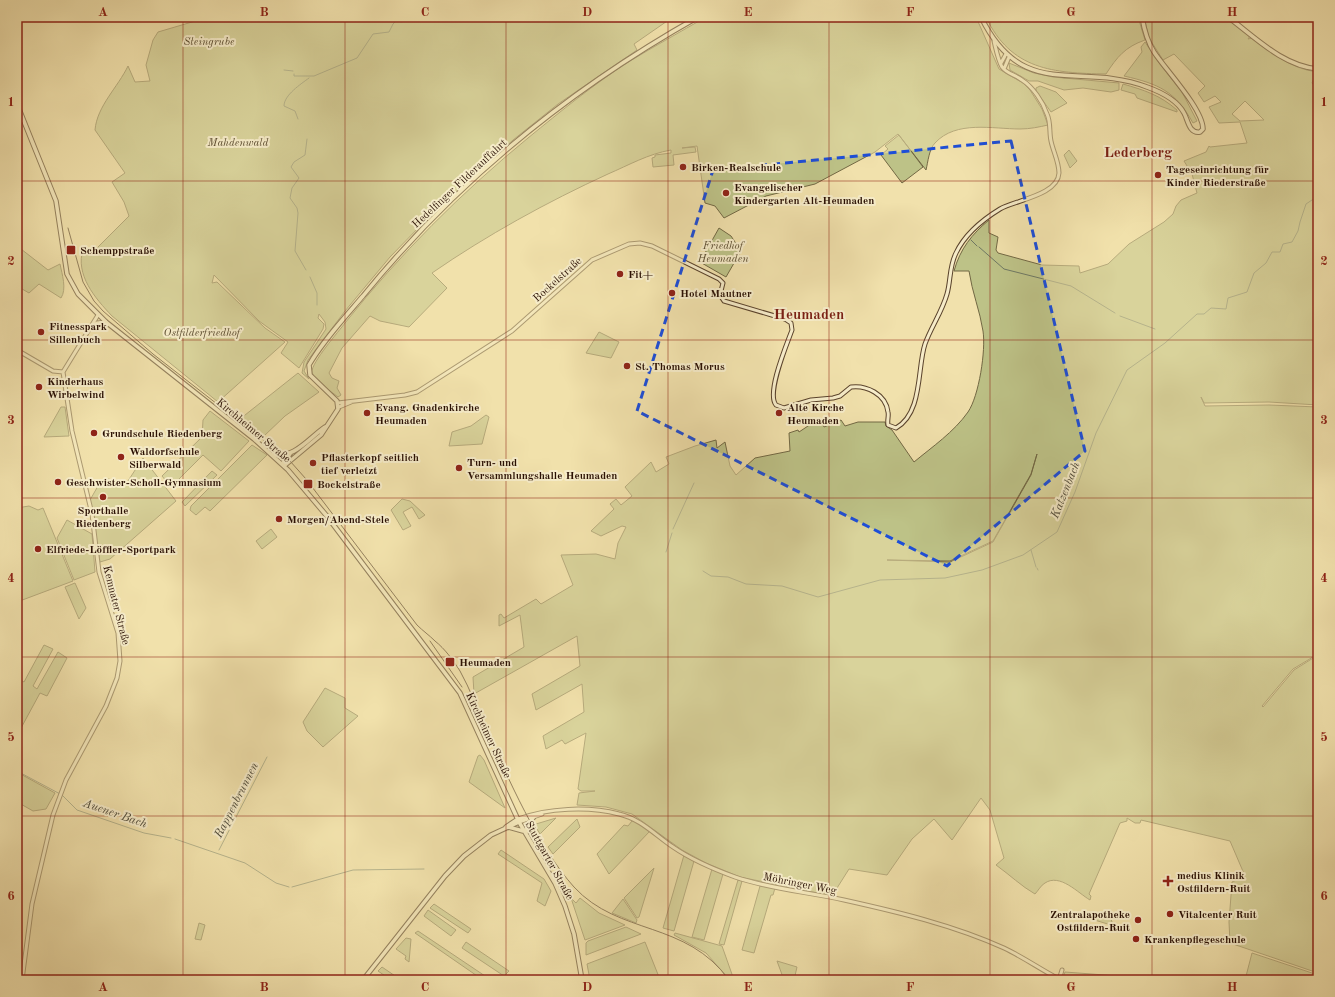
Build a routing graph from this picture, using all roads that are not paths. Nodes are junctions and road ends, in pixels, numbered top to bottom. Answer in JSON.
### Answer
{"nodes":[{"id":1,"x":698,"y":17,"type":"edge"},
{"id":2,"x":981,"y":17,"type":"edge"},
{"id":3,"x":1142,"y":17,"type":"edge"},
{"id":4,"x":1228,"y":17,"type":"edge"},
{"id":5,"x":994,"y":41,"type":"junction"},
{"id":6,"x":1008,"y":56,"type":"junction"},
{"id":7,"x":1001,"y":63,"type":"junction"},
{"id":8,"x":1004,"y":68,"type":"junction"},
{"id":9,"x":1318,"y":69,"type":"edge"},
{"id":10,"x":17,"y":104,"type":"edge"},
{"id":11,"x":98,"y":315,"type":"junction"},
{"id":12,"x":106,"y":322,"type":"junction"},
{"id":13,"x":90,"y":329,"type":"junction"},
{"id":14,"x":17,"y":350,"type":"edge"},
{"id":15,"x":63,"y":372,"type":"junction"},
{"id":16,"x":339,"y":405,"type":"junction"},
{"id":17,"x":326,"y":426,"type":"junction"},
{"id":18,"x":290,"y":453,"type":"junction"},
{"id":19,"x":272,"y":454,"type":"junction"},
{"id":20,"x":283,"y":465,"type":"junction"},
{"id":21,"x":542,"y":814,"type":"junction"},
{"id":22,"x":533,"y":818,"type":"junction"},
{"id":23,"x":519,"y":821,"type":"junction"},
{"id":24,"x":505,"y":827,"type":"junction"},
{"id":25,"x":526,"y":834,"type":"junction"},
{"id":26,"x":1062,"y":970,"type":"dead end"},
{"id":27,"x":22,"y":980,"type":"edge"},
{"id":28,"x":362,"y":980,"type":"edge"},
{"id":29,"x":582,"y":980,"type":"edge"},
{"id":30,"x":1059,"y":980,"type":"edge"}],
"edges":[{"from":1,"to":16,"type":"main road","name":"Hedelfinger Filderauffahrt"},
{"from":2,"to":5,"type":"main road"},
{"from":3,"to":6,"type":"main road"},
{"from":4,"to":9,"type":"main road"},
{"from":5,"to":6,"type":"main road"},
{"from":5,"to":7,"type":"street"},
{"from":6,"to":7,"type":"street"},
{"from":6,"to":8,"type":"street"},
{"from":7,"to":8,"type":"street"},
{"from":8,"to":16,"type":"street","name":"Bockelstraße"},
{"from":10,"to":11,"type":"main road","name":"Kirchheimer Straße"},
{"from":11,"to":12,"type":"main road","name":"Kirchheimer Straße"},
{"from":11,"to":13,"type":"street"},
{"from":12,"to":13,"type":"street"},
{"from":12,"to":19,"type":"main road","name":"Kirchheimer Straße"},
{"from":13,"to":15,"type":"street"},
{"from":14,"to":15,"type":"street"},
{"from":15,"to":27,"type":"street","name":"Kemnater Straße"},
{"from":16,"to":17,"type":"main road"},
{"from":17,"to":18,"type":"main road"},
{"from":17,"to":20,"type":"main road"},
{"from":18,"to":19,"type":"main road"},
{"from":18,"to":20,"type":"main road"},
{"from":19,"to":20,"type":"main road","name":"Kirchheimer Straße"},
{"from":20,"to":23,"type":"main road","name":"Kirchheimer Straße"},
{"from":21,"to":22,"type":"street","name":"Möhringer Weg"},
{"from":21,"to":23,"type":"street","name":"Möhringer Weg"},
{"from":21,"to":30,"type":"street","name":"Möhringer Weg"},
{"from":22,"to":23,"type":"street","name":"Möhringer Weg"},
{"from":22,"to":25,"type":"main road"},
{"from":23,"to":24,"type":"main road"},
{"from":23,"to":25,"type":"main road","name":"Stuttgarter Straße"},
{"from":24,"to":25,"type":"main road"},
{"from":24,"to":28,"type":"main road"},
{"from":25,"to":29,"type":"main road","name":"Stuttgarter Straße"},
{"from":26,"to":30,"type":"street"}]}
